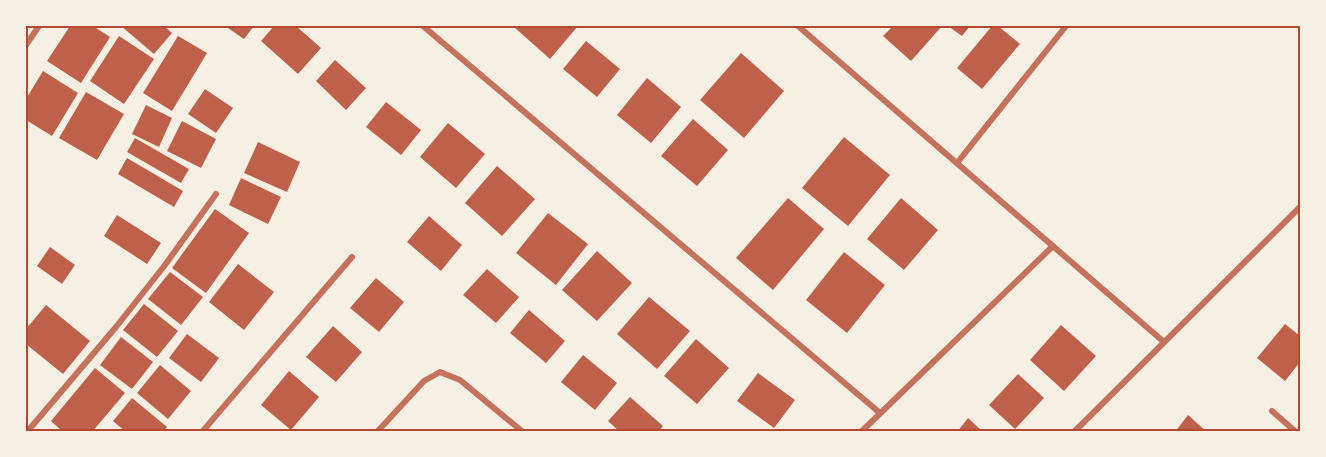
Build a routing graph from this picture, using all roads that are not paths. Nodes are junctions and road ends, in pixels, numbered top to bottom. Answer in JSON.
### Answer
{"nodes":[{"id":1,"x":39,"y":26,"type":"edge"},
{"id":2,"x":423,"y":26,"type":"edge"},
{"id":3,"x":798,"y":26,"type":"edge"},
{"id":4,"x":1066,"y":26,"type":"edge"},
{"id":5,"x":26,"y":45,"type":"edge"},
{"id":6,"x":957,"y":163,"type":"junction"},
{"id":7,"x":216,"y":194,"type":"dead end"},
{"id":8,"x":1300,"y":207,"type":"edge"},
{"id":9,"x":1053,"y":246,"type":"junction"},
{"id":10,"x":352,"y":257,"type":"dead end"},
{"id":11,"x":1164,"y":342,"type":"junction"},
{"id":12,"x":1272,"y":411,"type":"dead end"},
{"id":13,"x":880,"y":413,"type":"junction"},
{"id":14,"x":27,"y":432,"type":"edge"},
{"id":15,"x":202,"y":432,"type":"edge"},
{"id":16,"x":377,"y":432,"type":"edge"},
{"id":17,"x":523,"y":432,"type":"edge"},
{"id":18,"x":861,"y":432,"type":"edge"},
{"id":19,"x":1074,"y":432,"type":"edge"},
{"id":20,"x":1296,"y":432,"type":"edge"}],
"edges":[{"from":1,"to":5,"type":"street"},
{"from":2,"to":13,"type":"street"},
{"from":3,"to":6,"type":"street"},
{"from":4,"to":6,"type":"street"},
{"from":6,"to":9,"type":"street"},
{"from":7,"to":14,"type":"street"},
{"from":8,"to":11,"type":"street"},
{"from":9,"to":11,"type":"street"},
{"from":9,"to":13,"type":"street"},
{"from":10,"to":15,"type":"street"},
{"from":11,"to":19,"type":"street"},
{"from":12,"to":20,"type":"street"},
{"from":13,"to":18,"type":"street"},
{"from":16,"to":17,"type":"street"}]}
